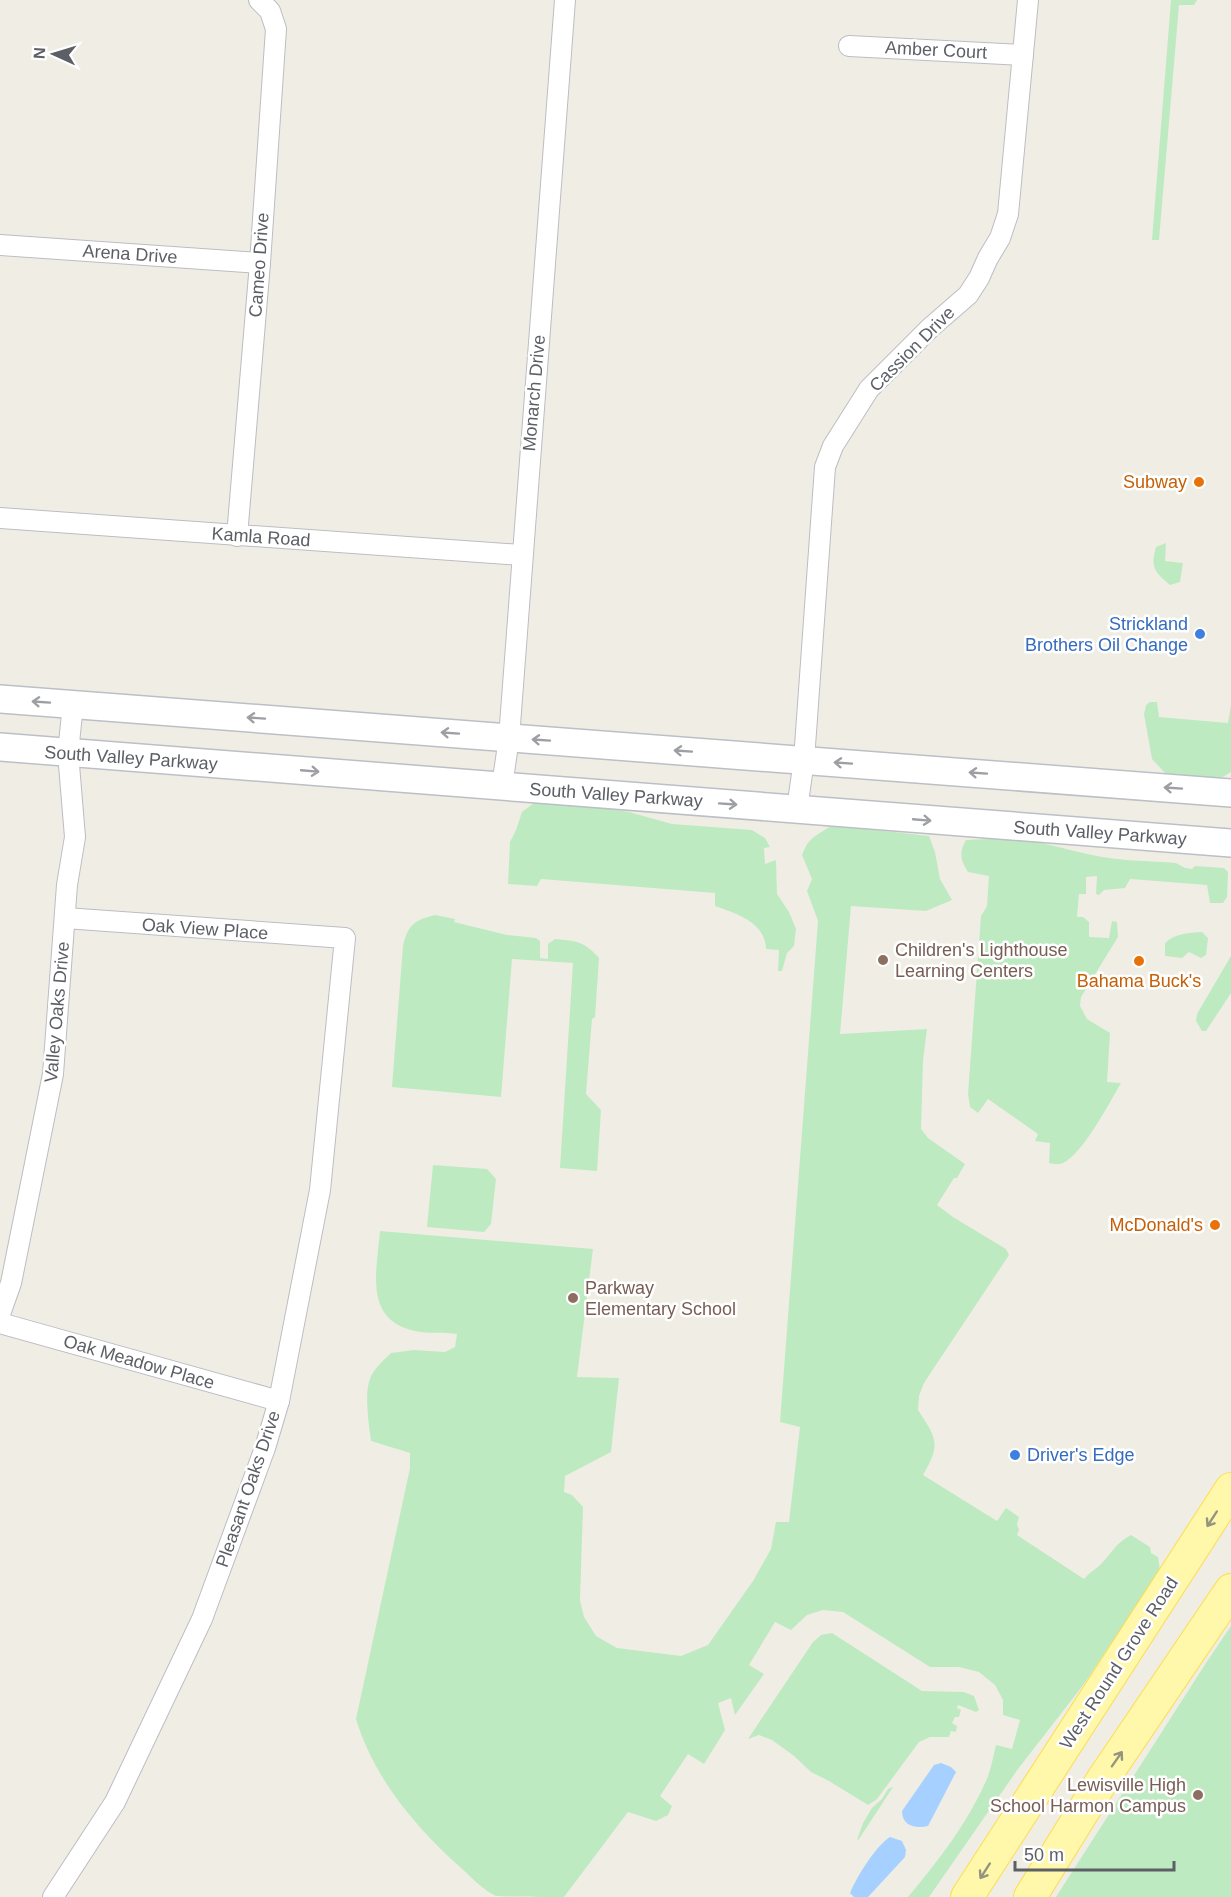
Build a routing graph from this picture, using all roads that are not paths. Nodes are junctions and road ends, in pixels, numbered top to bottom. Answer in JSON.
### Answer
{"nodes":[{"id":1,"x":259,"y":0,"type":"edge"},
{"id":2,"x":565,"y":0,"type":"edge"},
{"id":3,"x":1028,"y":0,"type":"edge"},
{"id":4,"x":849,"y":46,"type":"dead end"},
{"id":5,"x":1023,"y":55,"type":"junction"},
{"id":6,"x":0,"y":245,"type":"edge"},
{"id":7,"x":260,"y":263,"type":"junction"},
{"id":8,"x":0,"y":518,"type":"edge"},
{"id":9,"x":237,"y":536,"type":"junction"},
{"id":10,"x":521,"y":555,"type":"junction"},
{"id":11,"x":0,"y":699,"type":"edge"},
{"id":12,"x":73,"y":704,"type":"junction"},
{"id":13,"x":509,"y":738,"type":"junction"},
{"id":14,"x":0,"y":747,"type":"edge"},
{"id":15,"x":68,"y":753,"type":"junction"},
{"id":16,"x":804,"y":760,"type":"junction"},
{"id":17,"x":502,"y":786,"type":"junction"},
{"id":18,"x":1231,"y":793,"type":"edge"},
{"id":19,"x":797,"y":809,"type":"junction"},
{"id":20,"x":1231,"y":843,"type":"edge"},
{"id":21,"x":65,"y":918,"type":"junction"},
{"id":22,"x":345,"y":938,"type":"joint"},
{"id":23,"x":0,"y":1314,"type":"edge"},
{"id":24,"x":0,"y":1323,"type":"edge"},
{"id":25,"x":279,"y":1401,"type":"junction"},
{"id":26,"x":1231,"y":1489,"type":"edge"},
{"id":27,"x":1231,"y":1590,"type":"edge"},
{"id":28,"x":53,"y":1897,"type":"edge"},
{"id":29,"x":967,"y":1897,"type":"edge"},
{"id":30,"x":1030,"y":1897,"type":"edge"}],
"edges":[{"from":1,"to":7,"type":"street","name":"Cameo Drive"},
{"from":2,"to":10,"type":"street","name":"Monarch Drive"},
{"from":3,"to":5,"type":"street","name":"Cassion Drive"},
{"from":4,"to":5,"type":"street","name":"Amber Court"},
{"from":5,"to":16,"type":"street","name":"Cassion Drive"},
{"from":6,"to":7,"type":"street","name":"Arena Drive"},
{"from":7,"to":9,"type":"street","name":"Cameo Drive"},
{"from":8,"to":9,"type":"street","name":"Kamla Road"},
{"from":9,"to":10,"type":"street","name":"Kamla Road"},
{"from":10,"to":13,"type":"street","name":"Monarch Drive"},
{"from":12,"to":11,"type":"main road","one_way":true},
{"from":13,"to":12,"type":"main road","one_way":true},
{"from":12,"to":15,"type":"street","name":"Valley Oaks Drive"},
{"from":16,"to":13,"type":"main road","one_way":true},
{"from":13,"to":17,"type":"street","name":"Monarch Drive"},
{"from":14,"to":15,"type":"main road","name":"South Valley Parkway"},
{"from":15,"to":17,"type":"main road","name":"South Valley Parkway","one_way":true},
{"from":15,"to":21,"type":"street","name":"Valley Oaks Drive"},
{"from":18,"to":16,"type":"main road","one_way":true},
{"from":16,"to":19,"type":"street","name":"Cassion Drive"},
{"from":17,"to":19,"type":"main road","name":"South Valley Parkway","one_way":true},
{"from":19,"to":20,"type":"main road","name":"South Valley Parkway","one_way":true},
{"from":21,"to":22,"type":"street","name":"Oak View Place"},
{"from":21,"to":23,"type":"street","name":"Valley Oaks Drive"},
{"from":22,"to":25,"type":"street","name":"Pleasant Oaks Drive"},
{"from":24,"to":25,"type":"street","name":"Oak Meadow Place"},
{"from":25,"to":28,"type":"street","name":"Pleasant Oaks Drive"},
{"from":26,"to":29,"type":"main road","name":"West Round Grove Road","one_way":true},
{"from":30,"to":27,"type":"main road","one_way":true}]}
